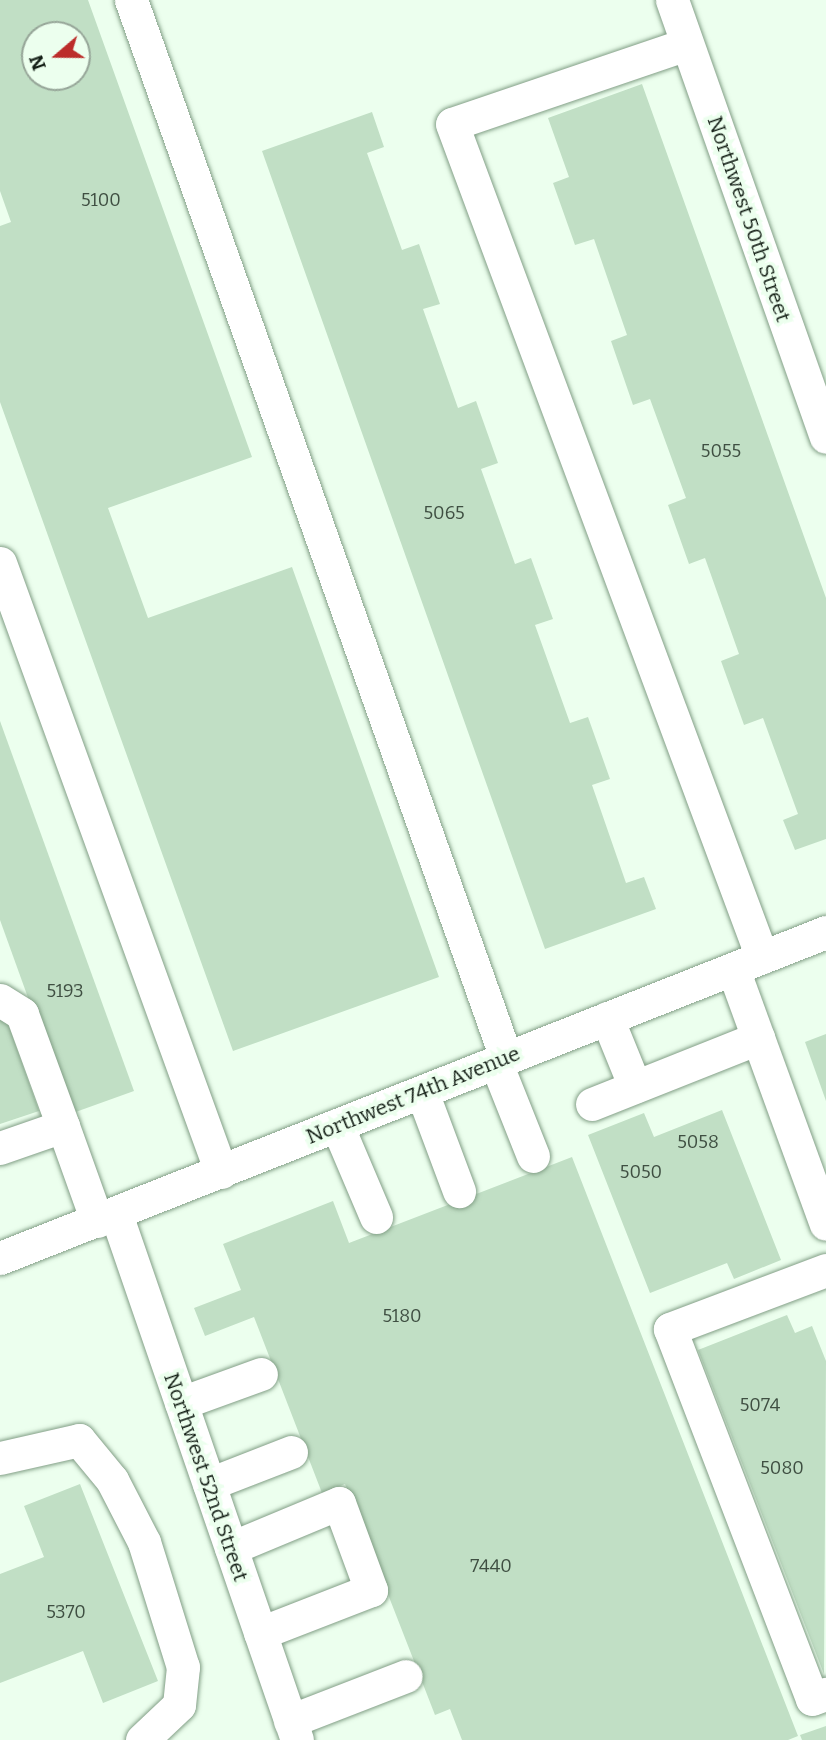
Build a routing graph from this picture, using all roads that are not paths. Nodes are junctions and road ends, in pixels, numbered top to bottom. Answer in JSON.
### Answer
{"nodes":[{"id":1,"x":131,"y":0,"type":"edge"},
{"id":2,"x":672,"y":0,"type":"edge"},
{"id":3,"x":687,"y":44,"type":"junction"},
{"id":4,"x":826,"y":437,"type":"edge"},
{"id":5,"x":0,"y":563,"type":"edge"},
{"id":6,"x":826,"y":933,"type":"edge"},
{"id":7,"x":748,"y":963,"type":"junction"},
{"id":8,"x":0,"y":1000,"type":"edge"},
{"id":9,"x":607,"y":1018,"type":"junction"},
{"id":10,"x":758,"y":1038,"type":"junction"},
{"id":11,"x":501,"y":1060,"type":"junction"},
{"id":12,"x":635,"y":1087,"type":"junction"},
{"id":13,"x":422,"y":1092,"type":"junction"},
{"id":14,"x":592,"y":1104,"type":"dead end"},
{"id":15,"x":337,"y":1125,"type":"junction"},
{"id":16,"x":63,"y":1126,"type":"junction"},
{"id":17,"x":0,"y":1148,"type":"edge"},
{"id":18,"x":533,"y":1156,"type":"dead end"},
{"id":19,"x":221,"y":1172,"type":"junction"},
{"id":20,"x":459,"y":1191,"type":"dead end"},
{"id":21,"x":106,"y":1217,"type":"junction"},
{"id":22,"x":376,"y":1217,"type":"dead end"},
{"id":23,"x":826,"y":1224,"type":"edge"},
{"id":24,"x":0,"y":1258,"type":"edge"},
{"id":25,"x":826,"y":1270,"type":"edge"},
{"id":26,"x":261,"y":1374,"type":"dead end"},
{"id":27,"x":181,"y":1403,"type":"junction"},
{"id":28,"x":291,"y":1452,"type":"dead end"},
{"id":29,"x":0,"y":1458,"type":"edge"},
{"id":30,"x":209,"y":1484,"type":"junction"},
{"id":31,"x":231,"y":1548,"type":"junction"},
{"id":32,"x":260,"y":1633,"type":"junction"},
{"id":33,"x":406,"y":1676,"type":"dead end"},
{"id":34,"x":826,"y":1694,"type":"edge"},
{"id":35,"x":294,"y":1730,"type":"edge"},
{"id":36,"x":142,"y":1740,"type":"edge"}],
"edges":[{"from":1,"to":11,"type":"street"},
{"from":2,"to":3,"type":"street","name":"Northwest 50th Street"},
{"from":3,"to":4,"type":"street","name":"Northwest 50th Street"},
{"from":3,"to":7,"type":"street"},
{"from":5,"to":19,"type":"street"},
{"from":6,"to":7,"type":"street","name":"Northwest 74th Avenue"},
{"from":7,"to":9,"type":"street","name":"Northwest 74th Avenue"},
{"from":7,"to":10,"type":"street"},
{"from":8,"to":16,"type":"street","name":"Northwest 52nd Street"},
{"from":9,"to":11,"type":"street","name":"Northwest 74th Avenue"},
{"from":9,"to":12,"type":"street"},
{"from":10,"to":12,"type":"street"},
{"from":10,"to":23,"type":"street"},
{"from":11,"to":13,"type":"street","name":"Northwest 74th Avenue"},
{"from":11,"to":18,"type":"street"},
{"from":12,"to":14,"type":"street"},
{"from":13,"to":15,"type":"street","name":"Northwest 74th Avenue"},
{"from":13,"to":20,"type":"street"},
{"from":15,"to":19,"type":"street","name":"Northwest 74th Avenue"},
{"from":15,"to":22,"type":"street"},
{"from":16,"to":17,"type":"street"},
{"from":16,"to":21,"type":"street","name":"Northwest 52nd Street"},
{"from":19,"to":21,"type":"street","name":"Northwest 74th Avenue"},
{"from":21,"to":24,"type":"street","name":"Northwest 74th Avenue"},
{"from":21,"to":27,"type":"street","name":"Northwest 52nd Street"},
{"from":25,"to":34,"type":"street"},
{"from":26,"to":27,"type":"street"},
{"from":27,"to":30,"type":"street","name":"Northwest 52nd Street"},
{"from":28,"to":30,"type":"street"},
{"from":29,"to":36,"type":"street"},
{"from":30,"to":31,"type":"street","name":"Northwest 52nd Street"},
{"from":31,"to":32,"type":"street","name":"Northwest 52nd Street"},
{"from":31,"to":32,"type":"street"},
{"from":32,"to":35,"type":"street","name":"Northwest 52nd Street"},
{"from":33,"to":35,"type":"street"}]}
